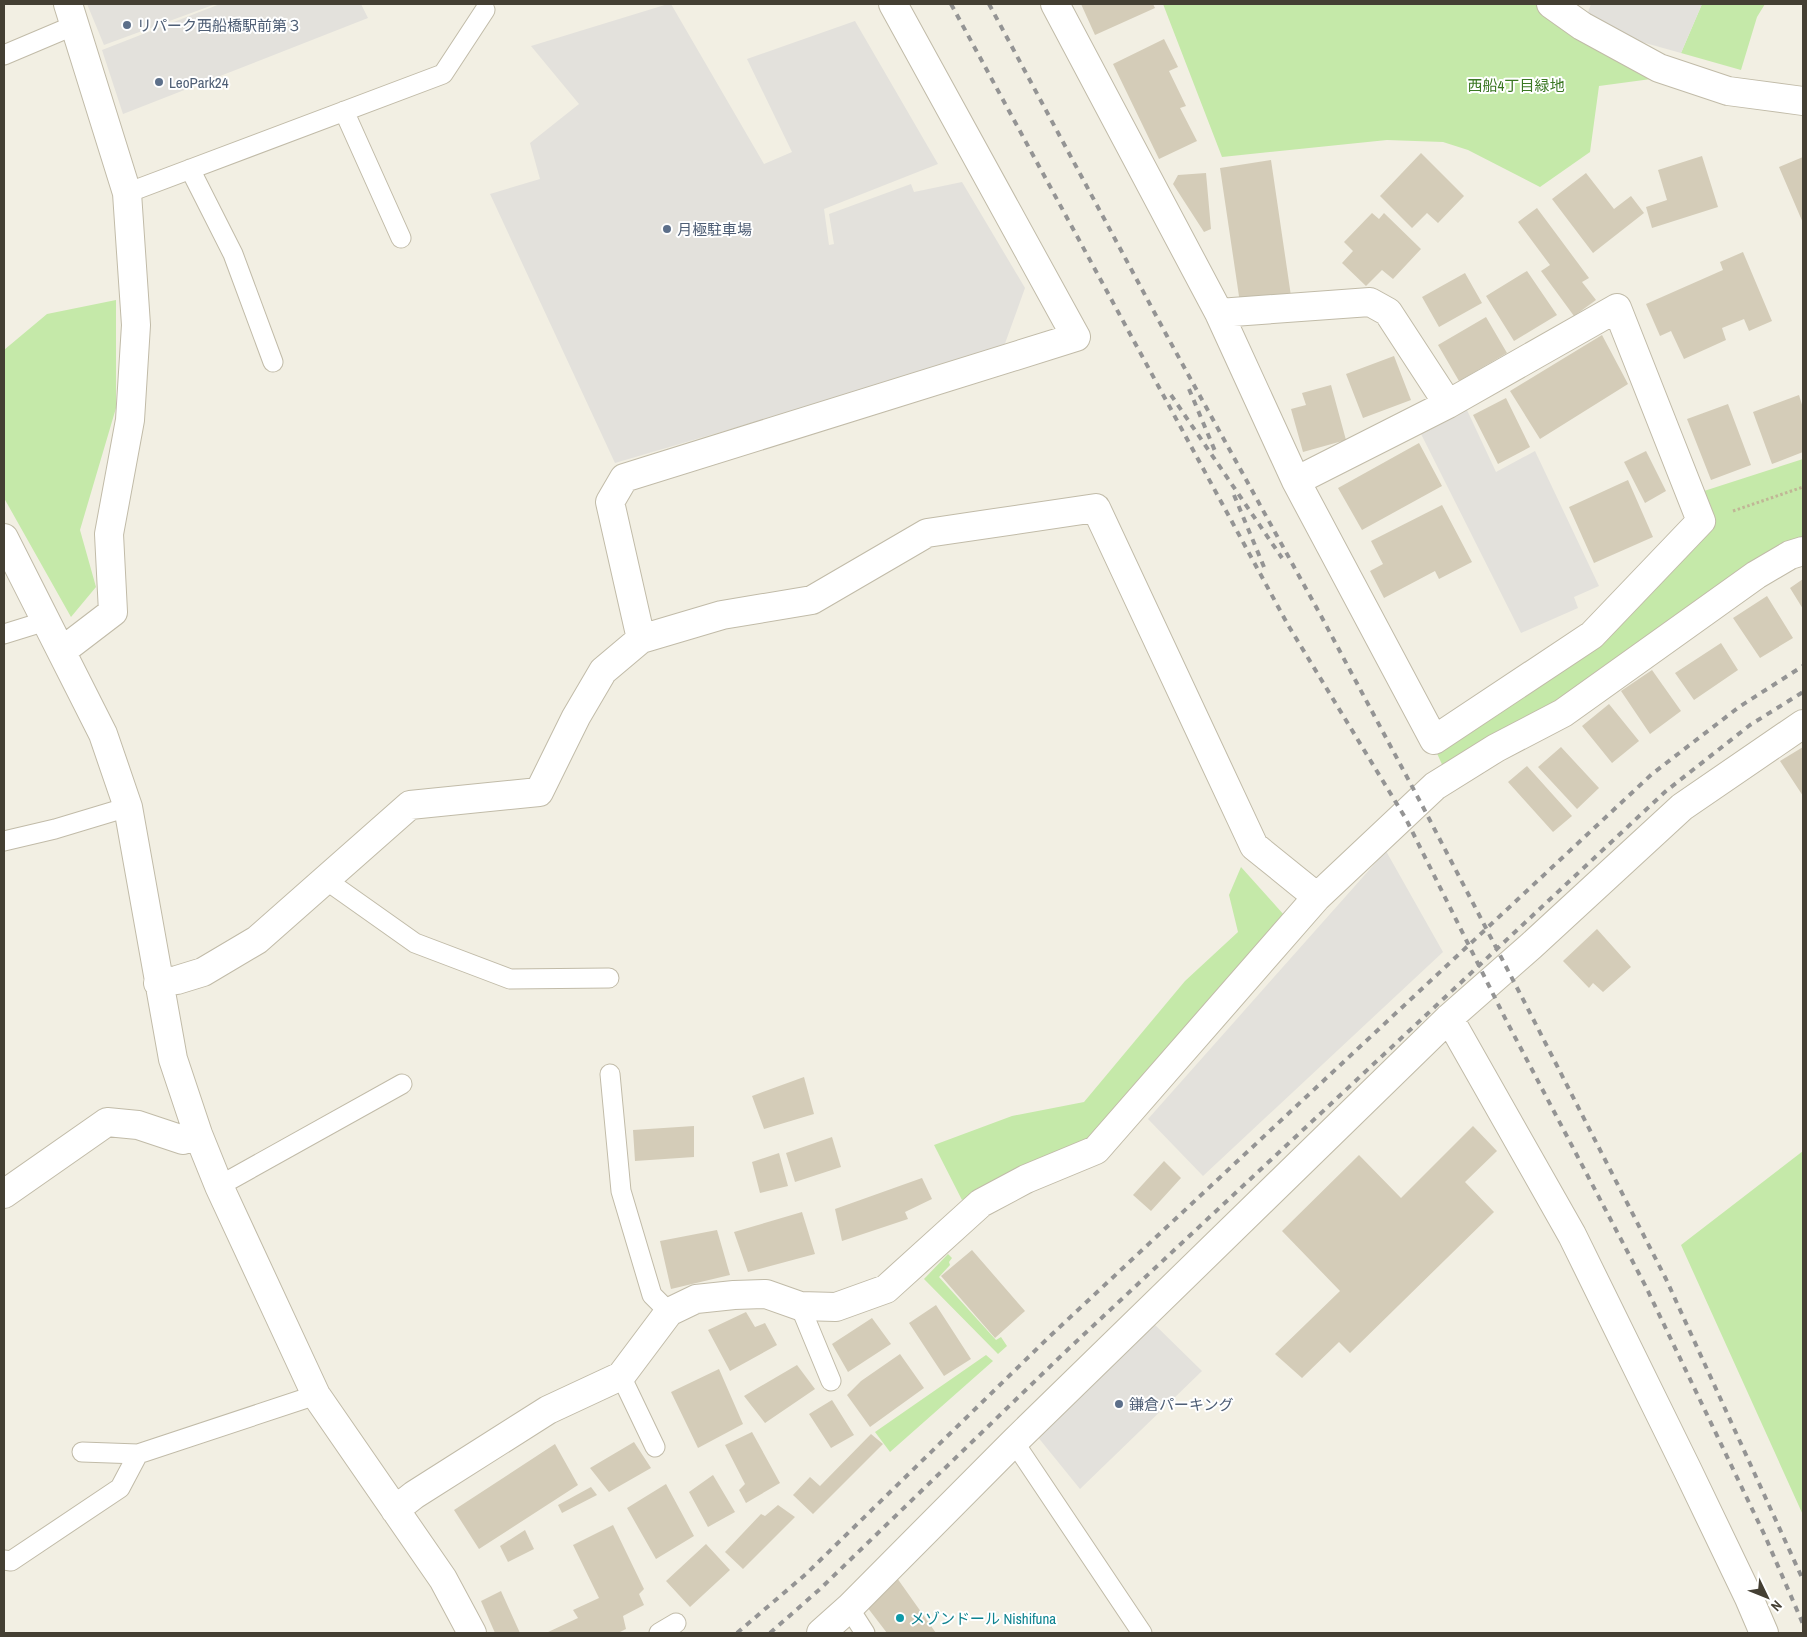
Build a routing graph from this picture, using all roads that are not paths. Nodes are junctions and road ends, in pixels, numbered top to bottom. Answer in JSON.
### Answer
{"nodes":[{"id":1,"x":893,"y":4,"type":"edge"},
{"id":2,"x":1055,"y":4,"type":"edge"},
{"id":3,"x":1551,"y":4,"type":"edge"},
{"id":4,"x":485,"y":10,"type":"dead end"},
{"id":5,"x":72,"y":14,"type":"edge"},
{"id":6,"x":4,"y":56,"type":"edge"},
{"id":7,"x":1803,"y":101,"type":"edge"},
{"id":8,"x":344,"y":112,"type":"junction"},
{"id":9,"x":190,"y":169,"type":"junction"},
{"id":10,"x":127,"y":193,"type":"junction"},
{"id":11,"x":401,"y":238,"type":"dead end"},
{"id":12,"x":1219,"y":313,"type":"junction"},
{"id":13,"x":273,"y":362,"type":"dead end"},
{"id":14,"x":1448,"y":404,"type":"junction"},
{"id":15,"x":1296,"y":481,"type":"junction"},
{"id":16,"x":4,"y":538,"type":"edge"},
{"id":17,"x":1803,"y":551,"type":"edge"},
{"id":18,"x":46,"y":621,"type":"junction"},
{"id":19,"x":4,"y":634,"type":"edge"},
{"id":20,"x":641,"y":639,"type":"junction"},
{"id":21,"x":62,"y":651,"type":"junction"},
{"id":22,"x":1803,"y":724,"type":"edge"},
{"id":23,"x":128,"y":807,"type":"junction"},
{"id":24,"x":4,"y":841,"type":"edge"},
{"id":25,"x":326,"y":880,"type":"junction"},
{"id":26,"x":1317,"y":897,"type":"junction"},
{"id":27,"x":609,"y":978,"type":"dead end"},
{"id":28,"x":158,"y":983,"type":"junction"},
{"id":29,"x":1449,"y":1018,"type":"junction"},
{"id":30,"x":610,"y":1074,"type":"dead end"},
{"id":31,"x":402,"y":1084,"type":"dead end"},
{"id":32,"x":198,"y":1134,"type":"junction"},
{"id":33,"x":220,"y":1186,"type":"junction"},
{"id":34,"x":4,"y":1194,"type":"edge"},
{"id":35,"x":800,"y":1306,"type":"junction"},
{"id":36,"x":669,"y":1312,"type":"junction"},
{"id":37,"x":621,"y":1376,"type":"junction"},
{"id":38,"x":831,"y":1381,"type":"dead end"},
{"id":39,"x":316,"y":1394,"type":"junction"},
{"id":40,"x":1014,"y":1442,"type":"junction"},
{"id":41,"x":655,"y":1447,"type":"dead end"},
{"id":42,"x":82,"y":1452,"type":"dead end"},
{"id":43,"x":138,"y":1454,"type":"junction"},
{"id":44,"x":395,"y":1510,"type":"junction"},
{"id":45,"x":4,"y":1560,"type":"edge"},
{"id":46,"x":849,"y":1608,"type":"junction"},
{"id":47,"x":676,"y":1623,"type":"dead end"},
{"id":48,"x":472,"y":1633,"type":"edge"},
{"id":49,"x":659,"y":1633,"type":"edge"},
{"id":50,"x":821,"y":1633,"type":"edge"},
{"id":51,"x":865,"y":1633,"type":"edge"},
{"id":52,"x":1142,"y":1633,"type":"edge"},
{"id":53,"x":1764,"y":1633,"type":"edge"}],
"edges":[{"from":1,"to":20,"type":"street"},
{"from":2,"to":12,"type":"street"},
{"from":3,"to":7,"type":"street"},
{"from":4,"to":8,"type":"lane"},
{"from":5,"to":6,"type":"lane"},
{"from":5,"to":10,"type":"street"},
{"from":8,"to":9,"type":"lane"},
{"from":8,"to":11,"type":"lane"},
{"from":9,"to":10,"type":"lane"},
{"from":9,"to":13,"type":"lane"},
{"from":10,"to":21,"type":"street"},
{"from":12,"to":14,"type":"street"},
{"from":12,"to":15,"type":"street"},
{"from":14,"to":15,"type":"street"},
{"from":14,"to":15,"type":"street"},
{"from":16,"to":18,"type":"street"},
{"from":17,"to":26,"type":"street"},
{"from":18,"to":19,"type":"lane"},
{"from":18,"to":21,"type":"street"},
{"from":20,"to":25,"type":"street"},
{"from":20,"to":26,"type":"street"},
{"from":21,"to":23,"type":"street"},
{"from":22,"to":29,"type":"street"},
{"from":23,"to":24,"type":"lane"},
{"from":23,"to":28,"type":"street"},
{"from":25,"to":27,"type":"lane"},
{"from":25,"to":28,"type":"street"},
{"from":26,"to":35,"type":"street"},
{"from":28,"to":32,"type":"street"},
{"from":29,"to":40,"type":"street"},
{"from":29,"to":53,"type":"street"},
{"from":30,"to":36,"type":"lane"},
{"from":31,"to":33,"type":"lane"},
{"from":32,"to":33,"type":"street"},
{"from":32,"to":34,"type":"street"},
{"from":33,"to":39,"type":"street"},
{"from":35,"to":36,"type":"street"},
{"from":35,"to":38,"type":"lane"},
{"from":36,"to":37,"type":"street"},
{"from":37,"to":41,"type":"lane"},
{"from":37,"to":44,"type":"street"},
{"from":39,"to":43,"type":"lane"},
{"from":39,"to":44,"type":"street"},
{"from":40,"to":46,"type":"street"},
{"from":40,"to":52,"type":"lane"},
{"from":42,"to":43,"type":"lane"},
{"from":43,"to":45,"type":"lane"},
{"from":44,"to":48,"type":"street"},
{"from":46,"to":50,"type":"street"},
{"from":46,"to":51,"type":"lane"},
{"from":47,"to":49,"type":"lane"}]}
